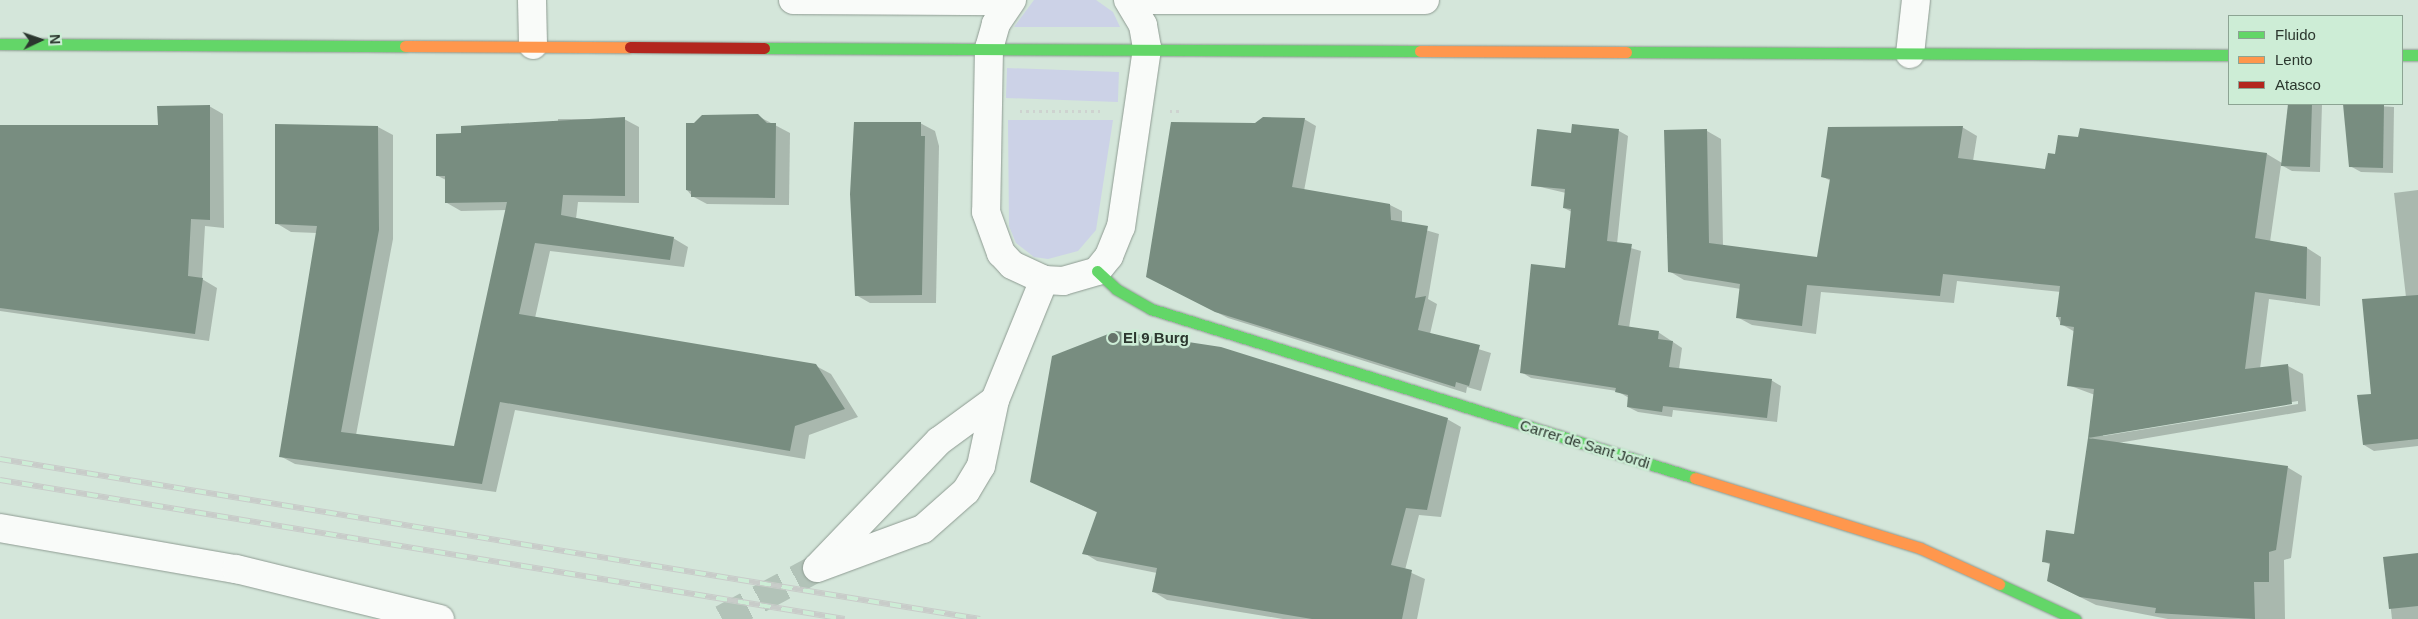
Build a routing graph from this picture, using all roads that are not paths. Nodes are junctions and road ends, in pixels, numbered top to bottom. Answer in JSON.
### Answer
{"nodes":[{"id":1,"x":532,"y":0,"type":"edge"},
{"id":2,"x":793,"y":0,"type":"edge"},
{"id":3,"x":1128,"y":0,"type":"edge"},
{"id":4,"x":1150,"y":0,"type":"edge"},
{"id":5,"x":1425,"y":0,"type":"edge"},
{"id":6,"x":1916,"y":0,"type":"edge"},
{"id":7,"x":1011,"y":1,"type":"edge"},
{"id":8,"x":0,"y":44,"type":"edge"},
{"id":9,"x":533,"y":46,"type":"junction"},
{"id":10,"x":989,"y":48,"type":"junction"},
{"id":11,"x":1147,"y":48,"type":"junction"},
{"id":12,"x":1910,"y":54,"type":"junction"},
{"id":13,"x":2228,"y":55,"type":"edge"},
{"id":14,"x":2403,"y":55,"type":"edge"},
{"id":15,"x":2418,"y":55,"type":"edge"},
{"id":16,"x":1097,"y":270,"type":"junction"},
{"id":17,"x":1044,"y":280,"type":"junction"},
{"id":18,"x":995,"y":400,"type":"junction"},
{"id":19,"x":0,"y":528,"type":"edge"},
{"id":20,"x":440,"y":619,"type":"edge"},
{"id":21,"x":2075,"y":619,"type":"edge"}],
"edges":[{"from":1,"to":9,"type":"street"},
{"from":2,"to":7,"type":"street"},
{"from":3,"to":11,"type":"street"},
{"from":4,"to":5,"type":"street"},
{"from":6,"to":12,"type":"street"},
{"from":7,"to":10,"type":"street"},
{"from":8,"to":9,"type":"street"},
{"from":9,"to":10,"type":"street"},
{"from":10,"to":11,"type":"street"},
{"from":10,"to":17,"type":"street"},
{"from":11,"to":12,"type":"street"},
{"from":11,"to":16,"type":"street"},
{"from":12,"to":13,"type":"street"},
{"from":14,"to":15,"type":"street"},
{"from":16,"to":17,"type":"street"},
{"from":16,"to":21,"type":"street","name":"Carrer de Sant Jordi"},
{"from":17,"to":18,"type":"street"},
{"from":18,"to":18,"type":"street"},
{"from":19,"to":20,"type":"street"}]}
